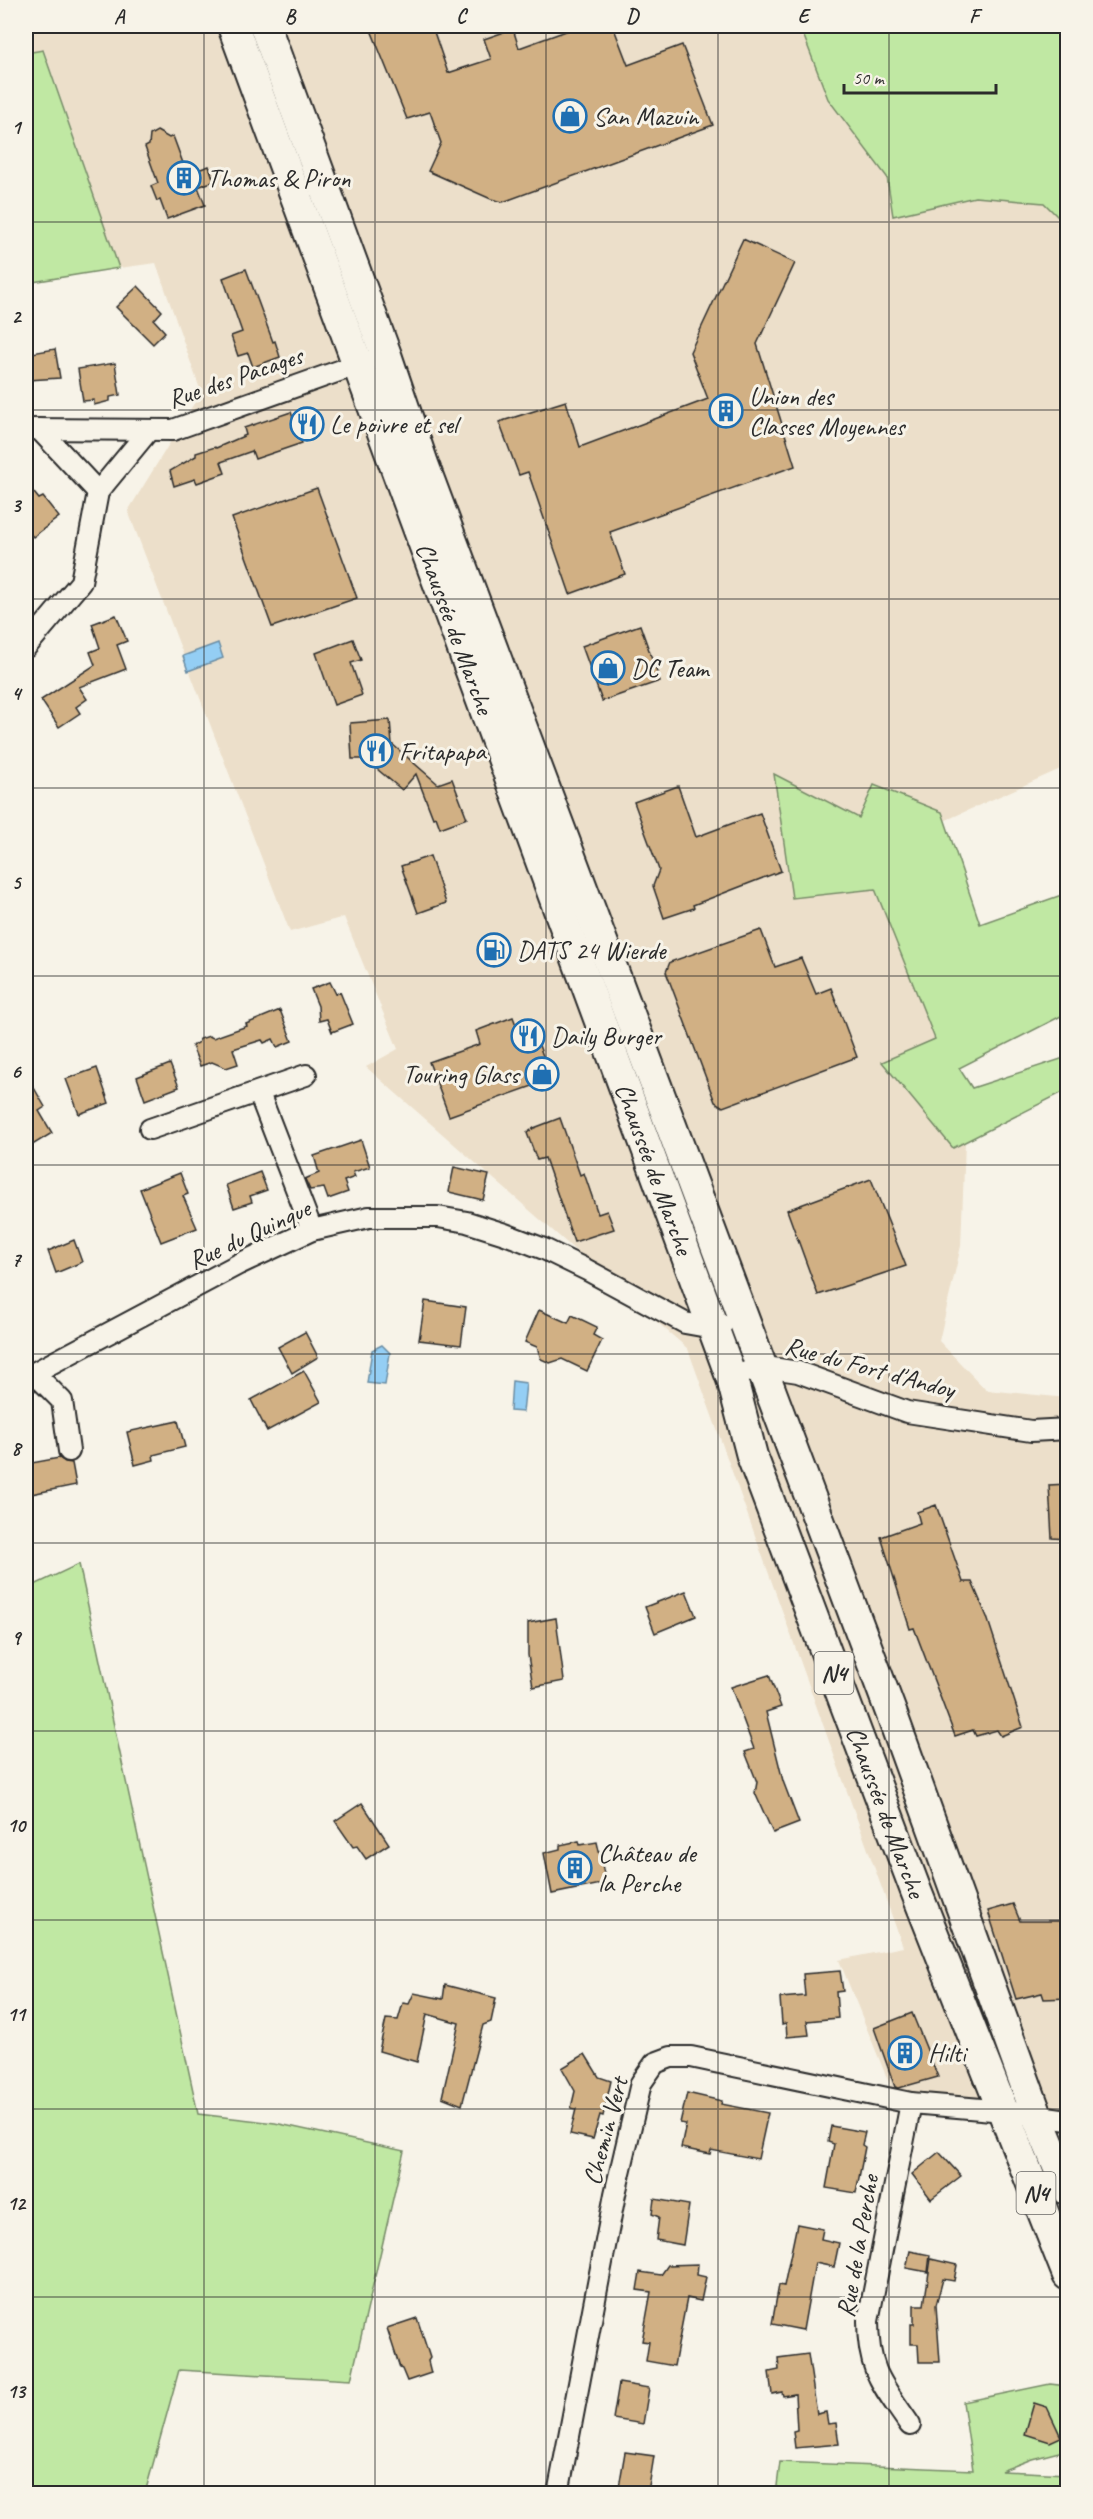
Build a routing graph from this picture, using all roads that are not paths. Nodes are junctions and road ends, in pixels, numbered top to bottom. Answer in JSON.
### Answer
{"nodes":[{"id":1,"x":233,"y":26,"type":"edge"},
{"id":2,"x":265,"y":26,"type":"edge"},
{"id":3,"x":386,"y":355,"type":"junction"},
{"id":4,"x":358,"y":364,"type":"junction"},
{"id":5,"x":32,"y":429,"type":"edge"},
{"id":6,"x":149,"y":430,"type":"junction"},
{"id":7,"x":98,"y":492,"type":"junction"},
{"id":8,"x":26,"y":646,"type":"edge"},
{"id":9,"x":306,"y":1075,"type":"dead end"},
{"id":10,"x":259,"y":1093,"type":"junction"},
{"id":11,"x":150,"y":1129,"type":"dead end"},
{"id":12,"x":312,"y":1230,"type":"junction"},
{"id":13,"x":741,"y":1319,"type":"junction"},
{"id":14,"x":713,"y":1328,"type":"junction"},
{"id":15,"x":759,"y":1366,"type":"junction"},
{"id":16,"x":30,"y":1375,"type":"edge"},
{"id":17,"x":732,"y":1379,"type":"junction"},
{"id":18,"x":1068,"y":1429,"type":"edge"},
{"id":19,"x":69,"y":1451,"type":"dead end"},
{"id":20,"x":911,"y":2103,"type":"junction"},
{"id":21,"x":1004,"y":2111,"type":"junction"},
{"id":22,"x":1037,"y":2116,"type":"junction"},
{"id":23,"x":1068,"y":2120,"type":"edge"},
{"id":24,"x":1068,"y":2190,"type":"edge"},
{"id":25,"x":1068,"y":2275,"type":"edge"},
{"id":26,"x":910,"y":2425,"type":"dead end"},
{"id":27,"x":558,"y":2493,"type":"edge"}],
"edges":[{"from":1,"to":4,"type":"main road","name":"Chaussée de Marche","number":"N4"},
{"from":2,"to":3,"type":"main road","name":"Chaussée de Marche","number":"N4"},
{"from":3,"to":4,"type":"street","name":"Rue des Pacages"},
{"from":3,"to":13,"type":"main road","name":"Chaussée de Marche","number":"N4"},
{"from":4,"to":6,"type":"street","name":"Rue des Pacages"},
{"from":4,"to":14,"type":"main road","name":"Chaussée de Marche","number":"N4"},
{"from":5,"to":6,"type":"street","name":"Rue des Pacages"},
{"from":5,"to":7,"type":"street"},
{"from":6,"to":7,"type":"street"},
{"from":7,"to":8,"type":"street"},
{"from":9,"to":10,"type":"street"},
{"from":10,"to":11,"type":"street"},
{"from":10,"to":12,"type":"street"},
{"from":12,"to":14,"type":"street","name":"Rue du Quinque"},
{"from":12,"to":16,"type":"street","name":"Rue du Quinque"},
{"from":13,"to":14,"type":"street","name":"Rue du Quinque"},
{"from":13,"to":15,"type":"main road","name":"Chaussée de Marche","number":"N4"},
{"from":14,"to":17,"type":"main road","name":"Chaussée de Marche","number":"N4"},
{"from":15,"to":17,"type":"street","name":"Rue du Fort d'Andoy"},
{"from":15,"to":18,"type":"street","name":"Rue du Fort d'Andoy"},
{"from":15,"to":22,"type":"main road","name":"Chaussée de Marche","number":"N4"},
{"from":16,"to":19,"type":"street"},
{"from":17,"to":21,"type":"main road","name":"Chaussée de Marche","number":"N4"},
{"from":20,"to":21,"type":"street","name":"Chemin Vert"},
{"from":20,"to":26,"type":"street","name":"Rue de la Perche"},
{"from":20,"to":27,"type":"street","name":"Chemin Vert"},
{"from":21,"to":22,"type":"street","name":"Chemin Vert"},
{"from":21,"to":25,"type":"main road","name":"Chaussée de Marche","number":"N4"},
{"from":22,"to":23,"type":"street","name":"Chemin Vert"},
{"from":22,"to":24,"type":"main road","name":"Chaussée de Marche","number":"N4"}]}
